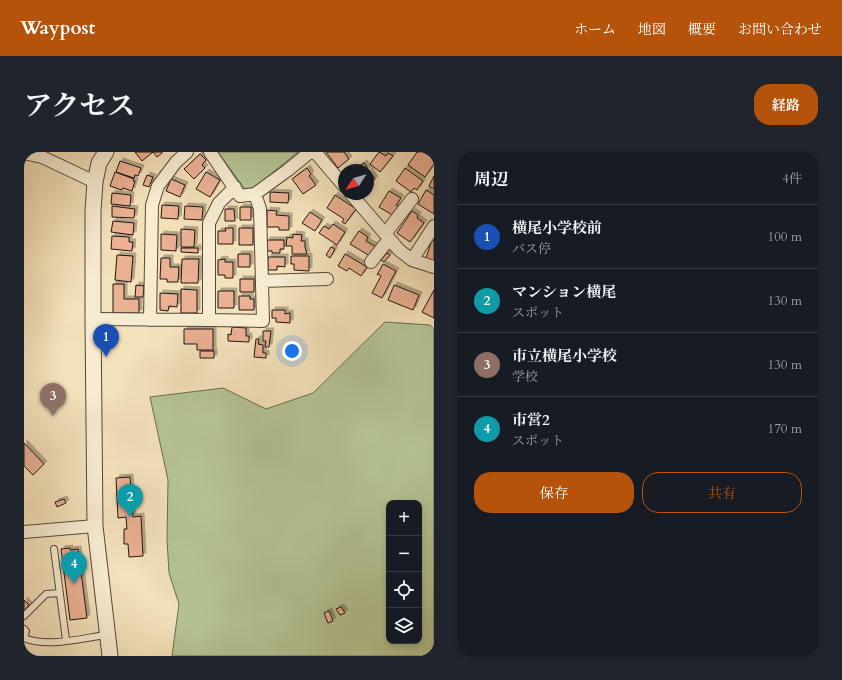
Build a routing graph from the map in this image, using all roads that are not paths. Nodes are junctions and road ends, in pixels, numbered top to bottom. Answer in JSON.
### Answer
{"nodes":[{"id":1,"x":106,"y":152,"type":"edge"},
{"id":2,"x":187,"y":152,"type":"edge"},
{"id":3,"x":210,"y":152,"type":"edge"},
{"id":4,"x":310,"y":152,"type":"edge"},
{"id":5,"x":315,"y":152,"type":"edge"},
{"id":6,"x":24,"y":153,"type":"edge"},
{"id":7,"x":338,"y":179,"type":"edge"},
{"id":8,"x":95,"y":182,"type":"junction"},
{"id":9,"x":235,"y":187,"type":"junction"},
{"id":10,"x":255,"y":194,"type":"junction"},
{"id":11,"x":412,"y":198,"type":"dead end"},
{"id":12,"x":355,"y":200,"type":"edge"},
{"id":13,"x":434,"y":226,"type":"edge"},
{"id":14,"x":387,"y":237,"type":"junction"},
{"id":15,"x":412,"y":260,"type":"junction"},
{"id":16,"x":371,"y":262,"type":"dead end"},
{"id":17,"x":434,"y":267,"type":"edge"},
{"id":18,"x":327,"y":279,"type":"dead end"},
{"id":19,"x":262,"y":281,"type":"junction"},
{"id":20,"x":93,"y":319,"type":"junction"},
{"id":21,"x":150,"y":320,"type":"junction"},
{"id":22,"x":209,"y":320,"type":"junction"},
{"id":23,"x":95,"y":526,"type":"junction"},
{"id":24,"x":24,"y":532,"type":"edge"},
{"id":25,"x":54,"y":549,"type":"dead end"},
{"id":26,"x":60,"y":593,"type":"junction"},
{"id":27,"x":24,"y":616,"type":"edge"},
{"id":28,"x":24,"y":630,"type":"edge"},
{"id":29,"x":107,"y":635,"type":"junction"},
{"id":30,"x":24,"y":638,"type":"edge"},
{"id":31,"x":66,"y":640,"type":"junction"},
{"id":32,"x":110,"y":656,"type":"edge"}],
"edges":[{"from":1,"to":8,"type":"street"},
{"from":2,"to":21,"type":"street"},
{"from":3,"to":9,"type":"street"},
{"from":4,"to":10,"type":"street"},
{"from":5,"to":7,"type":"street"},
{"from":6,"to":8,"type":"street"},
{"from":8,"to":20,"type":"street"},
{"from":9,"to":10,"type":"street"},
{"from":9,"to":22,"type":"street"},
{"from":10,"to":19,"type":"street"},
{"from":11,"to":14,"type":"street"},
{"from":12,"to":14,"type":"street"},
{"from":13,"to":15,"type":"street"},
{"from":14,"to":15,"type":"street"},
{"from":14,"to":16,"type":"street"},
{"from":15,"to":17,"type":"street"},
{"from":18,"to":19,"type":"street"},
{"from":19,"to":22,"type":"street"},
{"from":20,"to":21,"type":"street"},
{"from":20,"to":23,"type":"street"},
{"from":21,"to":22,"type":"street"},
{"from":23,"to":24,"type":"street"},
{"from":23,"to":29,"type":"street"},
{"from":25,"to":26,"type":"lane"},
{"from":26,"to":27,"type":"lane"},
{"from":26,"to":31,"type":"lane"},
{"from":28,"to":30,"type":"lane"},
{"from":29,"to":31,"type":"lane"},
{"from":29,"to":32,"type":"street"},
{"from":30,"to":31,"type":"lane"}]}
